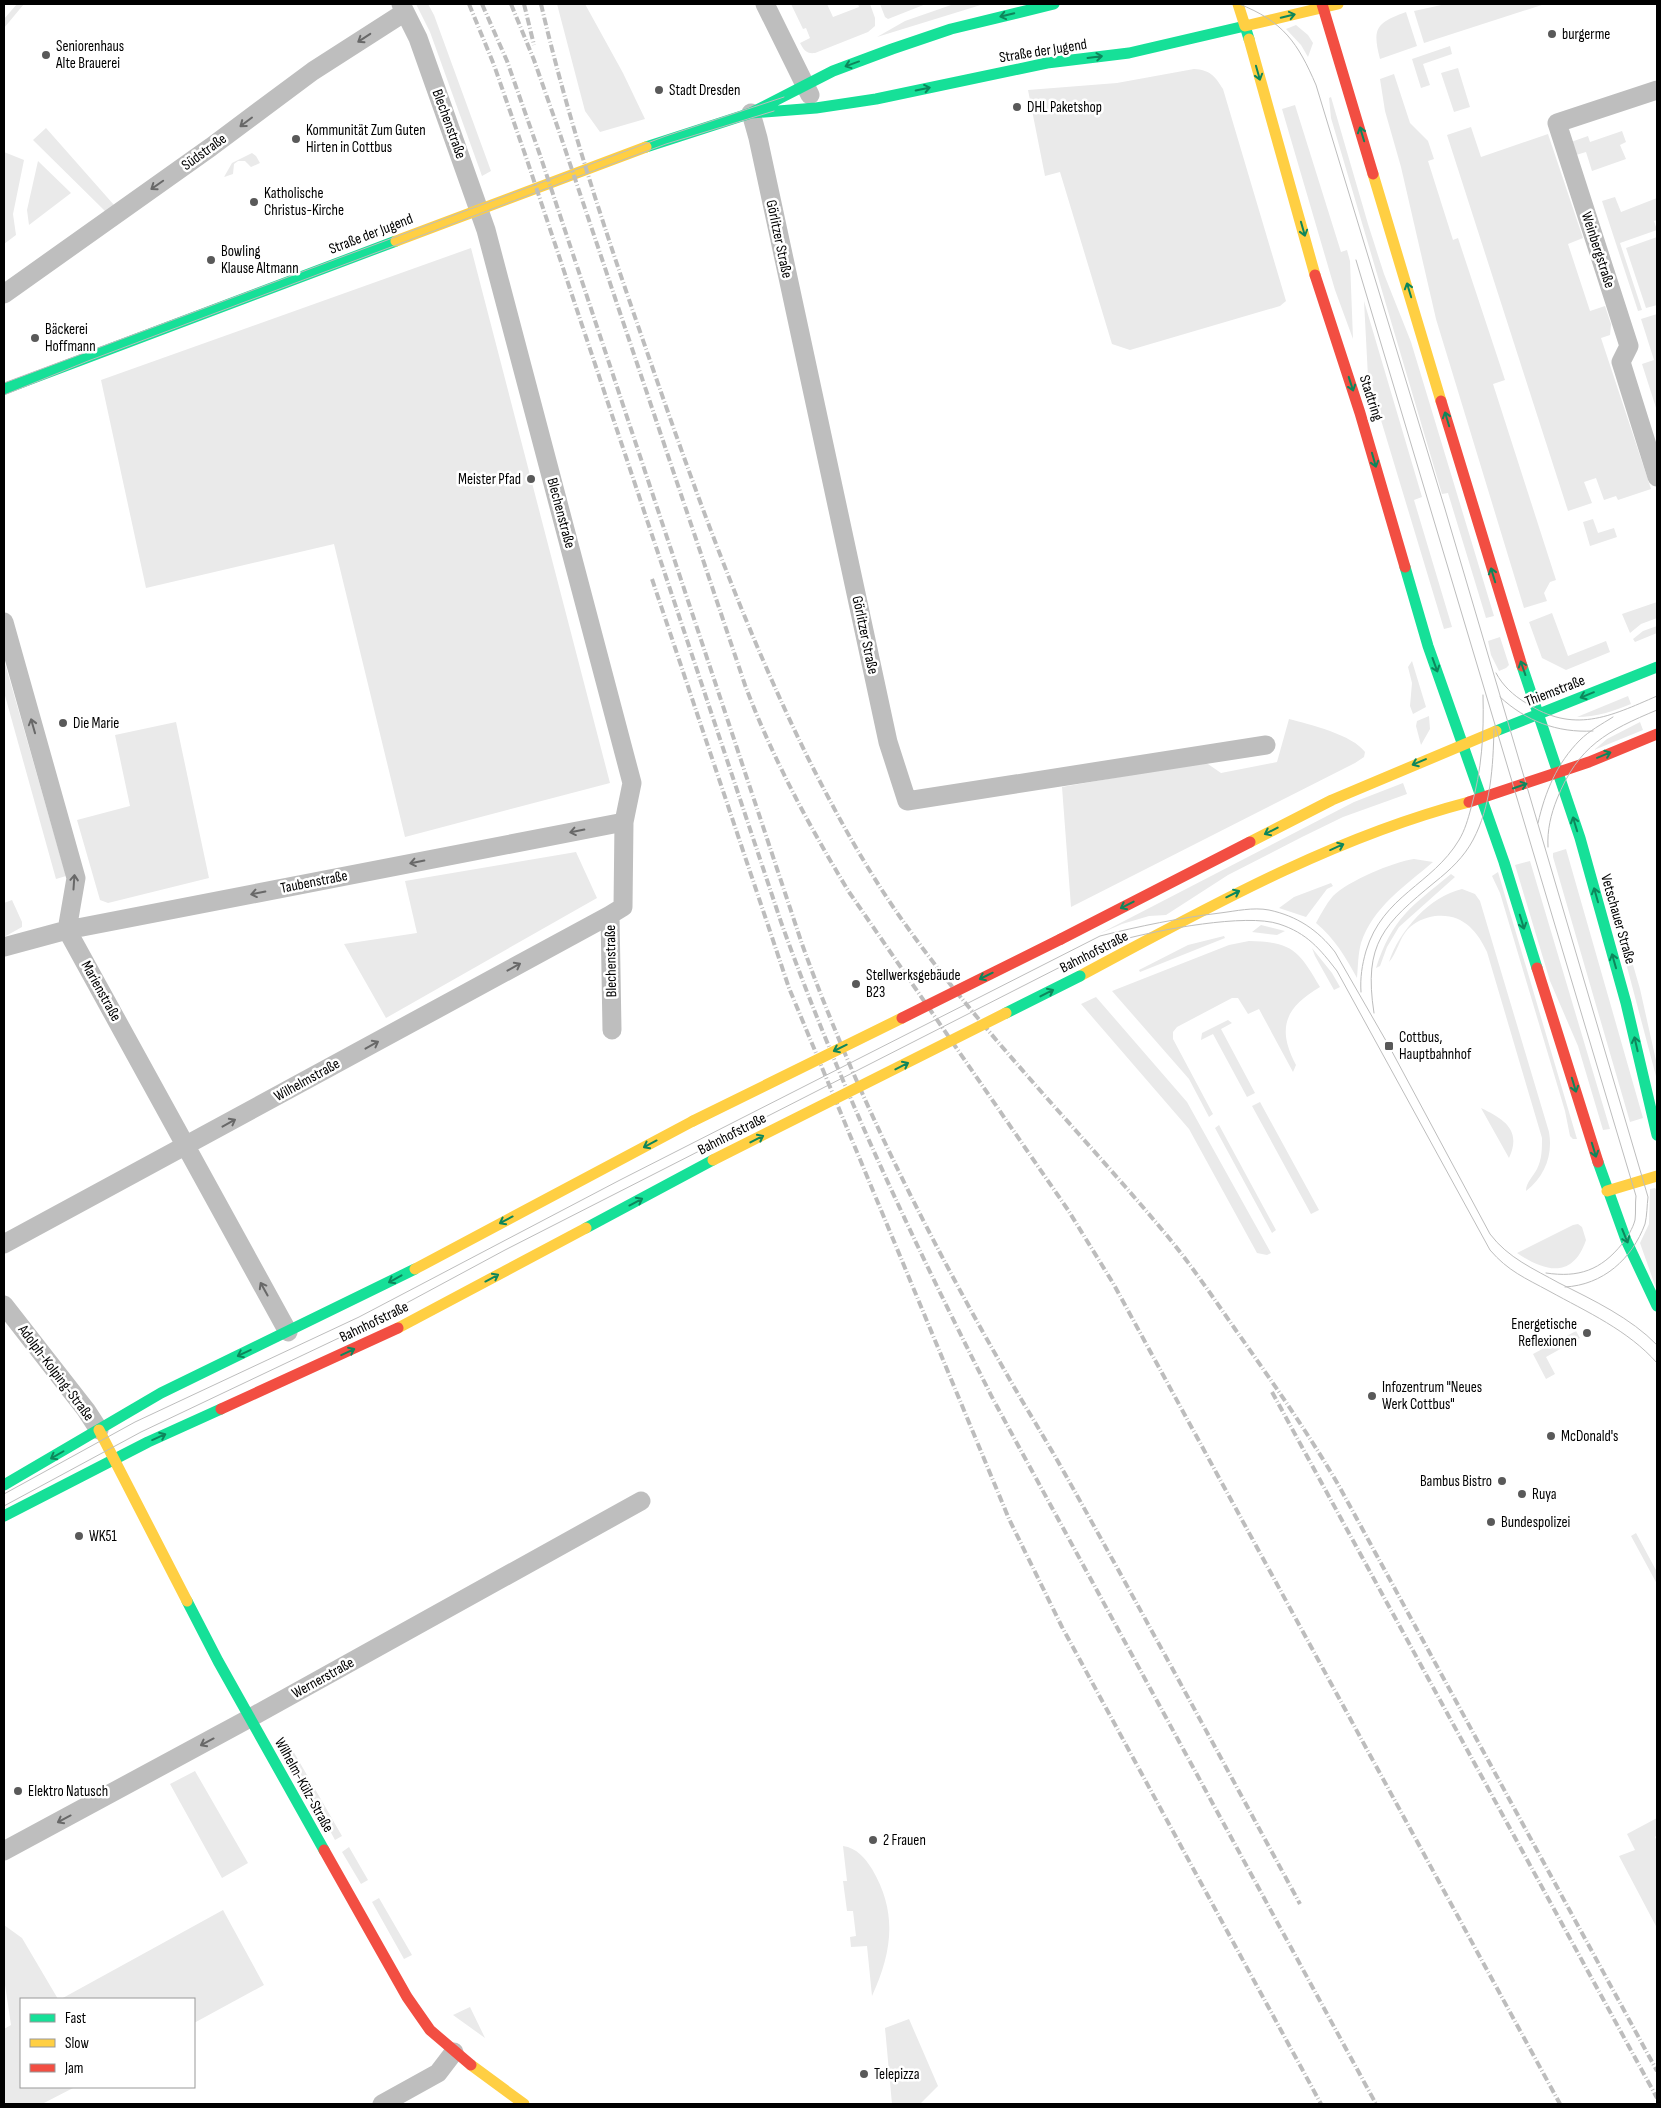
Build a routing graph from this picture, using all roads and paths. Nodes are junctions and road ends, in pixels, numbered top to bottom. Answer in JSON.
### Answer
{"nodes":[{"id":1,"x":765,"y":4,"type":"edge"},
{"id":2,"x":1054,"y":4,"type":"edge"},
{"id":3,"x":1238,"y":4,"type":"edge"},
{"id":4,"x":1338,"y":4,"type":"edge"},
{"id":5,"x":1322,"y":6,"type":"edge"},
{"id":6,"x":403,"y":8,"type":"edge"},
{"id":7,"x":1244,"y":26,"type":"junction"},
{"id":8,"x":805,"y":85,"type":"junction"},
{"id":9,"x":1657,"y":90,"type":"edge"},
{"id":10,"x":816,"y":108,"type":"junction"},
{"id":11,"x":751,"y":113,"type":"junction"},
{"id":12,"x":478,"y":209,"type":"junction"},
{"id":13,"x":4,"y":294,"type":"edge"},
{"id":14,"x":4,"y":390,"type":"edge"},
{"id":15,"x":1657,"y":477,"type":"edge"},
{"id":16,"x":4,"y":622,"type":"edge"},
{"id":17,"x":1657,"y":667,"type":"edge"},
{"id":18,"x":1539,"y":714,"type":"junction"},
{"id":19,"x":1657,"y":734,"type":"edge"},
{"id":20,"x":1464,"y":744,"type":"junction"},
{"id":21,"x":1266,"y":745,"type":"dead end"},
{"id":22,"x":1558,"y":773,"type":"junction"},
{"id":23,"x":1482,"y":799,"type":"junction"},
{"id":24,"x":624,"y":822,"type":"junction"},
{"id":25,"x":610,"y":915,"type":"junction"},
{"id":26,"x":67,"y":930,"type":"junction"},
{"id":27,"x":4,"y":947,"type":"edge"},
{"id":28,"x":612,"y":1030,"type":"dead end"},
{"id":29,"x":1657,"y":1135,"type":"edge"},
{"id":30,"x":186,"y":1146,"type":"junction"},
{"id":31,"x":1657,"y":1176,"type":"edge"},
{"id":32,"x":1606,"y":1191,"type":"junction"},
{"id":33,"x":4,"y":1244,"type":"edge"},
{"id":34,"x":4,"y":1304,"type":"edge"},
{"id":35,"x":1657,"y":1306,"type":"edge"},
{"id":36,"x":288,"y":1332,"type":"junction"},
{"id":37,"x":103,"y":1437,"type":"junction"},
{"id":38,"x":115,"y":1459,"type":"junction"},
{"id":39,"x":4,"y":1485,"type":"edge"},
{"id":40,"x":640,"y":1501,"type":"dead end"},
{"id":41,"x":4,"y":1516,"type":"edge"},
{"id":42,"x":250,"y":1718,"type":"junction"},
{"id":43,"x":4,"y":1852,"type":"edge"},
{"id":44,"x":454,"y":2052,"type":"junction"},
{"id":45,"x":382,"y":2104,"type":"edge"},
{"id":46,"x":524,"y":2104,"type":"edge"}],
"edges":[{"from":1,"to":8,"type":"street"},
{"from":2,"to":8,"type":"main road","name":"Straße der Jugend","one_way":true},
{"from":3,"to":7,"type":"main road","name":"Stadtring"},
{"from":4,"to":5,"type":"main road","name":"Straße der Jugend"},
{"from":7,"to":5,"type":"main road","name":"Straße der Jugend","one_way":true},
{"from":18,"to":5,"type":"main road","one_way":true},
{"from":6,"to":12,"type":"street","name":"Blechenstraße"},
{"from":6,"to":13,"type":"street","name":"Südstraße","one_way":true},
{"from":10,"to":7,"type":"main road","name":"Straße der Jugend","one_way":true},
{"from":7,"to":20,"type":"main road","name":"Stadtring","one_way":true},
{"from":8,"to":10,"type":"street"},
{"from":8,"to":11,"type":"main road","name":"Straße der Jugend"},
{"from":9,"to":15,"type":"street","name":"Weinbergstraße"},
{"from":10,"to":11,"type":"main road","name":"Straße der Jugend"},
{"from":11,"to":12,"type":"main road","name":"Straße der Jugend"},
{"from":11,"to":21,"type":"street","name":"Görlitzer Straße"},
{"from":12,"to":14,"type":"main road","name":"Straße der Jugend"},
{"from":12,"to":24,"type":"street","name":"Blechenstraße"},
{"from":26,"to":16,"type":"street","one_way":true},
{"from":17,"to":18,"type":"main road","name":"Thiemstraße","one_way":true},
{"from":18,"to":20,"type":"main road","name":"Thiemstraße"},
{"from":18,"to":22,"type":"main road","name":"Vetschauer Straße"},
{"from":22,"to":19,"type":"main road","one_way":true},
{"from":20,"to":23,"type":"main road","name":"Stadtring"},
{"from":20,"to":36,"type":"main road","name":"Bahnhofstraße","one_way":true,"bridge":true},
{"from":23,"to":22,"type":"main road","one_way":true},
{"from":29,"to":22,"type":"main road","name":"Vetschauer Straße","one_way":true},
{"from":23,"to":32,"type":"main road","one_way":true},
{"from":38,"to":23,"type":"main road","name":"Bahnhofstraße","one_way":true,"bridge":true},
{"from":24,"to":25,"type":"street","name":"Blechenstraße"},
{"from":24,"to":26,"type":"street","name":"Taubenstraße","one_way":true},
{"from":25,"to":28,"type":"street","name":"Blechenstraße"},
{"from":30,"to":25,"type":"street","name":"Wilhelmstraße","one_way":true},
{"from":26,"to":27,"type":"street","name":"Taubenstraße"},
{"from":26,"to":30,"type":"street","name":"Marienstraße"},
{"from":30,"to":33,"type":"street","name":"Wilhelmstraße"},
{"from":36,"to":30,"type":"street","name":"Marienstraße","one_way":true},
{"from":31,"to":32,"type":"main road"},
{"from":32,"to":35,"type":"main road","one_way":true},
{"from":34,"to":37,"type":"street","name":"Adolph-Kolping-Straße"},
{"from":36,"to":37,"type":"main road","name":"Bahnhofstraße","one_way":true},
{"from":37,"to":38,"type":"main road","name":"Wilhelm-Külz-Straße"},
{"from":37,"to":39,"type":"main road","name":"Bahnhofstraße","one_way":true},
{"from":38,"to":41,"type":"main road","name":"Bahnhofstraße"},
{"from":38,"to":42,"type":"main road","name":"Wilhelm-Külz-Straße"},
{"from":40,"to":42,"type":"street","name":"Wernerstraße"},
{"from":42,"to":43,"type":"street","name":"Wernerstraße","one_way":true},
{"from":42,"to":44,"type":"main road","name":"Wilhelm-Külz-Straße"},
{"from":44,"to":45,"type":"street"},
{"from":44,"to":46,"type":"main road","name":"Wilhelm-Külz-Straße"}]}
